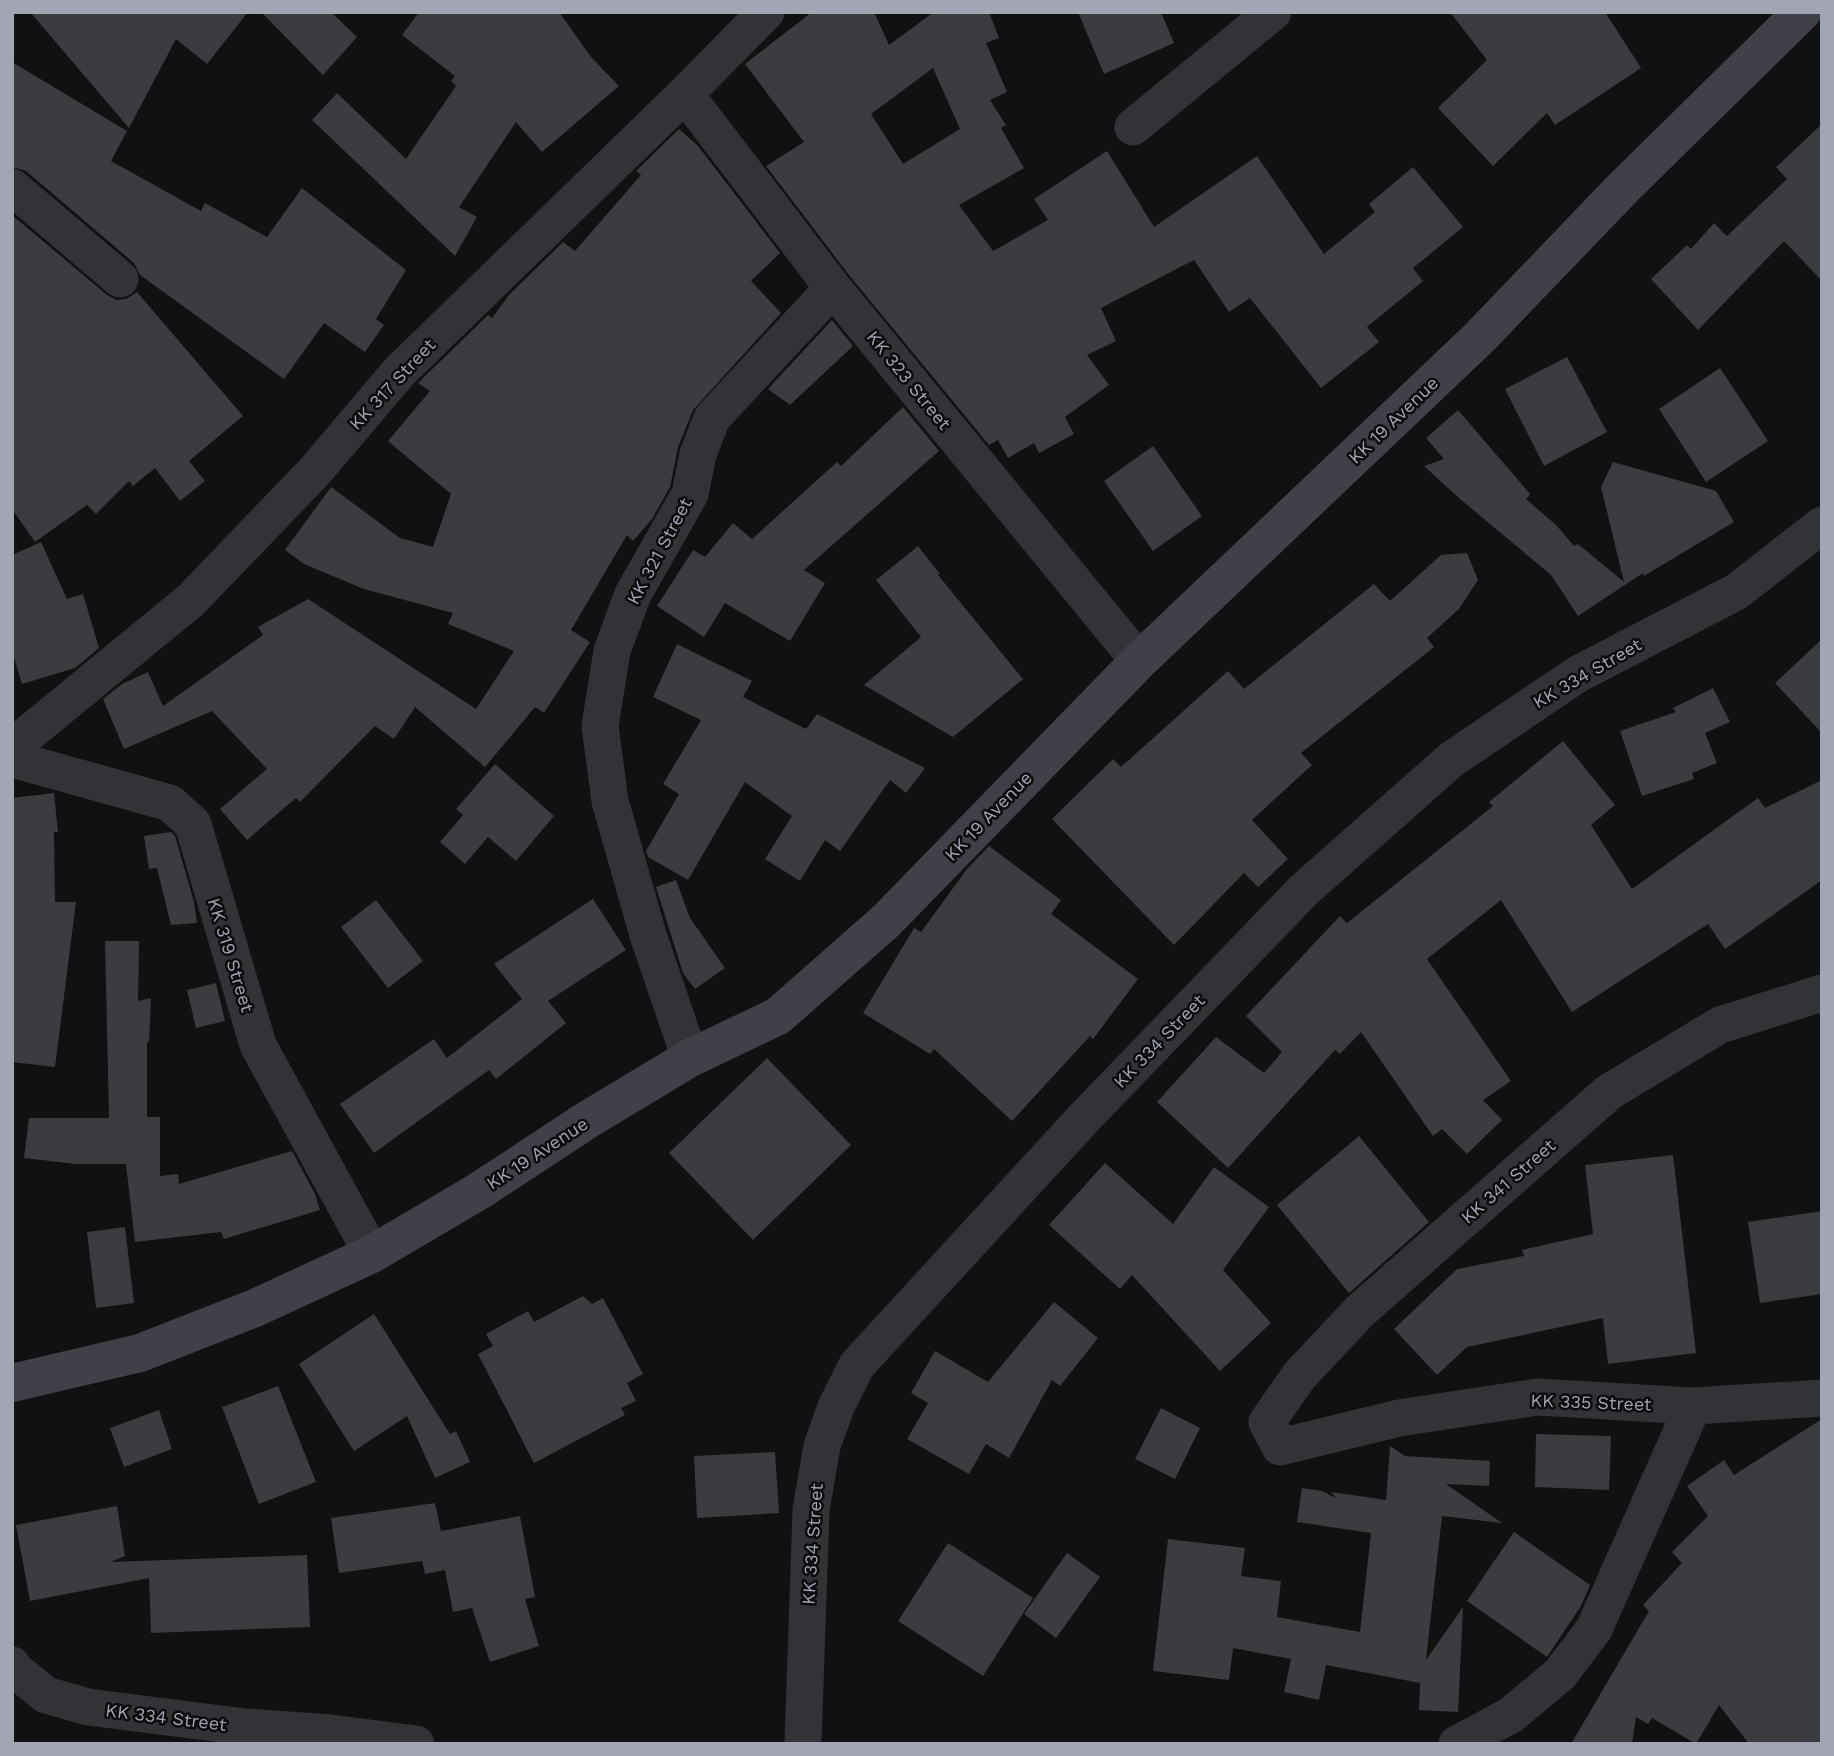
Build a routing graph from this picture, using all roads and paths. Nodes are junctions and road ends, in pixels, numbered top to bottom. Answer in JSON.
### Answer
{"nodes":[{"id":1,"x":766,"y":12,"type":"edge"},
{"id":2,"x":1273,"y":12,"type":"edge"},
{"id":3,"x":1802,"y":12,"type":"edge"},
{"id":4,"x":685,"y":94,"type":"junction"},
{"id":5,"x":1133,"y":127,"type":"dead end"},
{"id":6,"x":12,"y":187,"type":"edge"},
{"id":7,"x":120,"y":279,"type":"dead end"},
{"id":8,"x":833,"y":288,"type":"junction"},
{"id":9,"x":1822,"y":525,"type":"edge"},
{"id":10,"x":1139,"y":661,"type":"junction"},
{"id":11,"x":12,"y":747,"type":"edge"},
{"id":12,"x":12,"y":759,"type":"edge"},
{"id":13,"x":1822,"y":993,"type":"edge"},
{"id":14,"x":690,"y":1058,"type":"junction"},
{"id":15,"x":372,"y":1254,"type":"junction"},
{"id":16,"x":12,"y":1383,"type":"edge"},
{"id":17,"x":1822,"y":1398,"type":"edge"},
{"id":18,"x":1693,"y":1406,"type":"junction"},
{"id":19,"x":1280,"y":1447,"type":"joint"},
{"id":20,"x":12,"y":1665,"type":"edge"},
{"id":21,"x":802,"y":1743,"type":"edge"},
{"id":22,"x":416,"y":1744,"type":"edge"},
{"id":23,"x":1457,"y":1744,"type":"edge"}],
"edges":[{"from":1,"to":4,"type":"street","name":"KK 317 Street"},
{"from":2,"to":5,"type":"street"},
{"from":3,"to":10,"type":"street","name":"KK 19 Avenue"},
{"from":4,"to":8,"type":"street","name":"KK 323 Street"},
{"from":4,"to":11,"type":"street","name":"KK 317 Street"},
{"from":6,"to":7,"type":"street"},
{"from":8,"to":10,"type":"street","name":"KK 323 Street"},
{"from":8,"to":14,"type":"street","name":"KK 321 Street"},
{"from":9,"to":21,"type":"street","name":"KK 334 Street"},
{"from":10,"to":14,"type":"street","name":"KK 19 Avenue"},
{"from":12,"to":15,"type":"street","name":"KK 319 Street"},
{"from":13,"to":19,"type":"street","name":"KK 341 Street"},
{"from":14,"to":15,"type":"street","name":"KK 19 Avenue"},
{"from":15,"to":16,"type":"street","name":"KK 19 Avenue"},
{"from":17,"to":18,"type":"street","name":"KK 335 Street"},
{"from":18,"to":19,"type":"street","name":"KK 335 Street"},
{"from":18,"to":23,"type":"street"},
{"from":20,"to":22,"type":"street","name":"KK 334 Street"}]}
